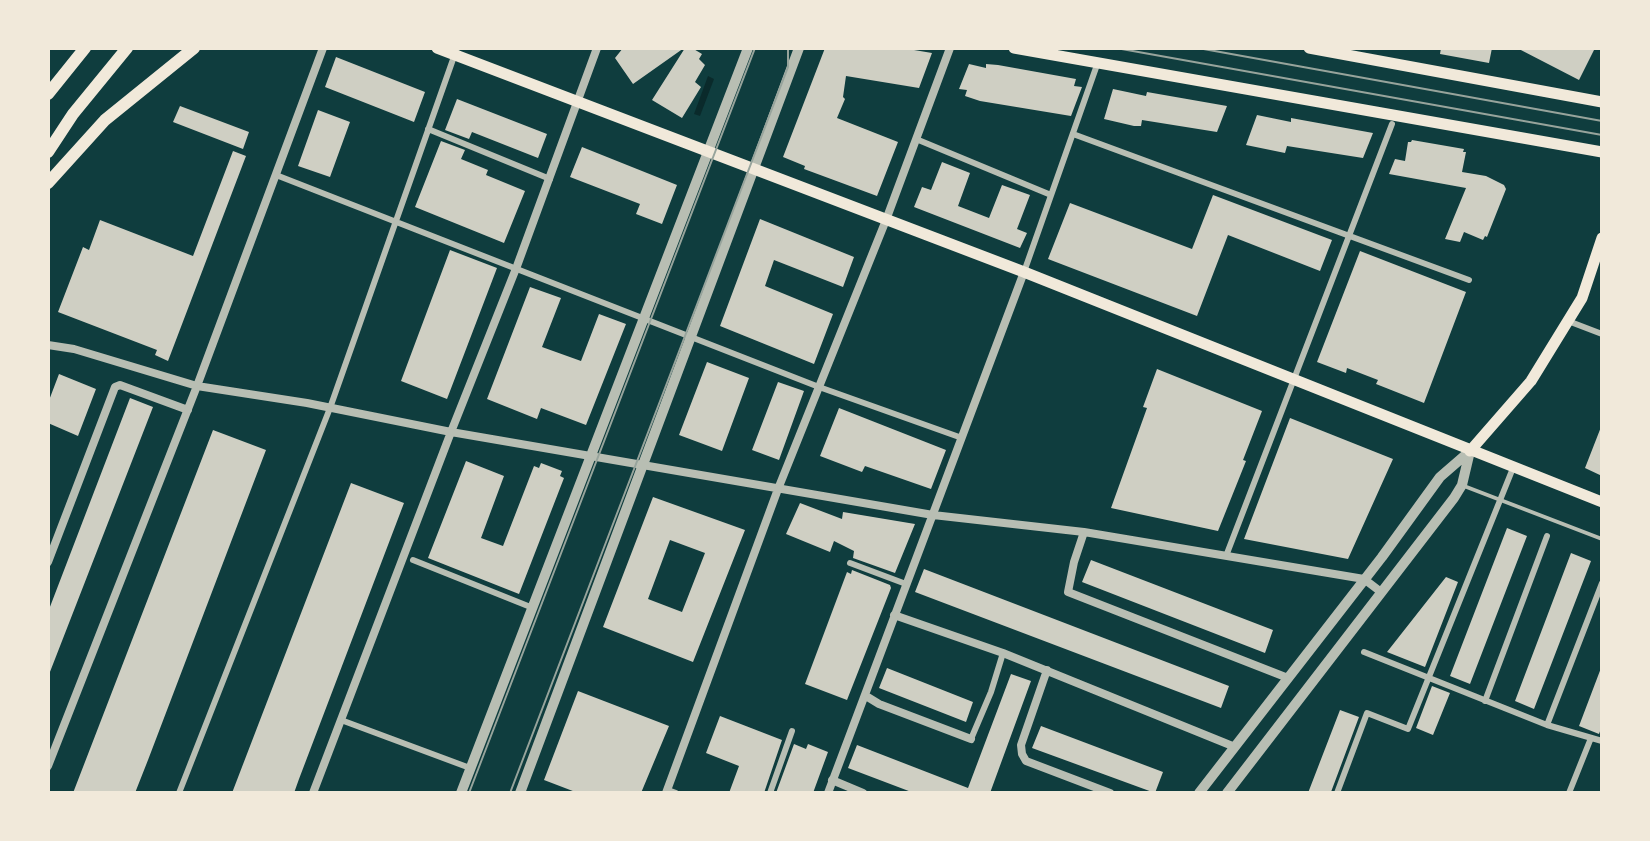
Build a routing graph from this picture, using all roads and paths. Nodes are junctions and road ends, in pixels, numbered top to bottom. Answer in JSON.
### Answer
{"nodes":[{"id":1,"x":85,"y":48,"type":"edge"},
{"id":2,"x":127,"y":48,"type":"edge"},
{"id":3,"x":194,"y":48,"type":"edge"},
{"id":4,"x":323,"y":48,"type":"edge"},
{"id":5,"x":437,"y":48,"type":"edge"},
{"id":6,"x":597,"y":48,"type":"edge"},
{"id":7,"x":748,"y":48,"type":"edge"},
{"id":8,"x":799,"y":48,"type":"edge"},
{"id":9,"x":950,"y":48,"type":"edge"},
{"id":10,"x":1014,"y":48,"type":"edge"},
{"id":11,"x":1309,"y":48,"type":"edge"},
{"id":12,"x":456,"y":51,"type":"edge"},
{"id":13,"x":1098,"y":62,"type":"junction"},
{"id":14,"x":48,"y":94,"type":"edge"},
{"id":15,"x":577,"y":101,"type":"junction"},
{"id":16,"x":1602,"y":102,"type":"edge"},
{"id":17,"x":1392,"y":124,"type":"dead end"},
{"id":18,"x":428,"y":129,"type":"junction"},
{"id":19,"x":1073,"y":134,"type":"junction"},
{"id":20,"x":916,"y":139,"type":"junction"},
{"id":21,"x":48,"y":152,"type":"edge"},
{"id":22,"x":709,"y":152,"type":"junction"},
{"id":23,"x":1602,"y":152,"type":"edge"},
{"id":24,"x":753,"y":170,"type":"junction"},
{"id":25,"x":276,"y":175,"type":"junction"},
{"id":26,"x":550,"y":179,"type":"junction"},
{"id":27,"x":48,"y":183,"type":"edge"},
{"id":28,"x":1051,"y":195,"type":"junction"},
{"id":29,"x":886,"y":220,"type":"junction"},
{"id":30,"x":395,"y":221,"type":"junction"},
{"id":31,"x":1350,"y":234,"type":"junction"},
{"id":32,"x":1602,"y":238,"type":"edge"},
{"id":33,"x":516,"y":269,"type":"junction"},
{"id":34,"x":1024,"y":272,"type":"junction"},
{"id":35,"x":1469,"y":280,"type":"dead end"},
{"id":36,"x":644,"y":317,"type":"junction"},
{"id":37,"x":1568,"y":321,"type":"junction"},
{"id":38,"x":1602,"y":334,"type":"edge"},
{"id":39,"x":690,"y":337,"type":"junction"},
{"id":40,"x":48,"y":345,"type":"edge"},
{"id":41,"x":1292,"y":380,"type":"junction"},
{"id":42,"x":197,"y":386,"type":"junction"},
{"id":43,"x":819,"y":387,"type":"junction"},
{"id":44,"x":330,"y":408,"type":"junction"},
{"id":45,"x":188,"y":410,"type":"junction"},
{"id":46,"x":451,"y":432,"type":"junction"},
{"id":47,"x":962,"y":438,"type":"junction"},
{"id":48,"x":1470,"y":451,"type":"junction"},
{"id":49,"x":590,"y":456,"type":"junction"},
{"id":50,"x":642,"y":464,"type":"junction"},
{"id":51,"x":1513,"y":468,"type":"junction"},
{"id":52,"x":1462,"y":485,"type":"junction"},
{"id":53,"x":778,"y":489,"type":"junction"},
{"id":54,"x":1500,"y":501,"type":"junction"},
{"id":55,"x":1602,"y":502,"type":"edge"},
{"id":56,"x":933,"y":515,"type":"junction"},
{"id":57,"x":1084,"y":532,"type":"junction"},
{"id":58,"x":1547,"y":536,"type":"dead end"},
{"id":59,"x":1602,"y":539,"type":"edge"},
{"id":60,"x":1226,"y":556,"type":"junction"},
{"id":61,"x":413,"y":560,"type":"dead end"},
{"id":62,"x":48,"y":562,"type":"edge"},
{"id":63,"x":850,"y":563,"type":"dead end"},
{"id":64,"x":1364,"y":579,"type":"junction"},
{"id":65,"x":1602,"y":583,"type":"edge"},
{"id":66,"x":906,"y":584,"type":"junction"},
{"id":67,"x":1381,"y":592,"type":"junction"},
{"id":68,"x":528,"y":606,"type":"dead end"},
{"id":69,"x":894,"y":615,"type":"junction"},
{"id":70,"x":1364,"y":652,"type":"dead end"},
{"id":71,"x":1003,"y":653,"type":"junction"},
{"id":72,"x":1047,"y":670,"type":"junction"},
{"id":73,"x":1288,"y":678,"type":"junction"},
{"id":74,"x":1430,"y":679,"type":"junction"},
{"id":75,"x":866,"y":696,"type":"junction"},
{"id":76,"x":1485,"y":701,"type":"junction"},
{"id":77,"x":341,"y":720,"type":"junction"},
{"id":78,"x":1547,"y":725,"type":"junction"},
{"id":79,"x":792,"y":731,"type":"dead end"},
{"id":80,"x":1591,"y":738,"type":"junction"},
{"id":81,"x":971,"y":739,"type":"joint"},
{"id":82,"x":1602,"y":741,"type":"edge"},
{"id":83,"x":1235,"y":747,"type":"junction"},
{"id":84,"x":48,"y":766,"type":"edge"},
{"id":85,"x":470,"y":768,"type":"junction"},
{"id":86,"x":832,"y":780,"type":"junction"},
{"id":87,"x":524,"y":792,"type":"edge"},
{"id":88,"x":670,"y":792,"type":"edge"},
{"id":89,"x":179,"y":793,"type":"edge"},
{"id":90,"x":313,"y":793,"type":"edge"},
{"id":91,"x":461,"y":793,"type":"edge"},
{"id":92,"x":770,"y":793,"type":"edge"},
{"id":93,"x":828,"y":793,"type":"edge"},
{"id":94,"x":863,"y":793,"type":"edge"},
{"id":95,"x":1110,"y":793,"type":"edge"},
{"id":96,"x":1199,"y":793,"type":"edge"},
{"id":97,"x":1227,"y":793,"type":"edge"},
{"id":98,"x":1337,"y":793,"type":"edge"},
{"id":99,"x":1569,"y":793,"type":"edge"}],
"edges":[{"from":1,"to":14,"type":"highway"},
{"from":2,"to":21,"type":"highway"},
{"from":3,"to":27,"type":"highway"},
{"from":4,"to":25,"type":"street"},
{"from":5,"to":12,"type":"main road"},
{"from":6,"to":15,"type":"street"},
{"from":7,"to":22,"type":"street"},
{"from":8,"to":24,"type":"street"},
{"from":9,"to":20,"type":"street"},
{"from":10,"to":13,"type":"main road"},
{"from":11,"to":16,"type":"main road"},
{"from":12,"to":15,"type":"main road"},
{"from":12,"to":18,"type":"street"},
{"from":13,"to":19,"type":"street"},
{"from":13,"to":23,"type":"main road"},
{"from":15,"to":22,"type":"main road"},
{"from":15,"to":26,"type":"street"},
{"from":17,"to":31,"type":"street"},
{"from":18,"to":26,"type":"street"},
{"from":18,"to":30,"type":"street"},
{"from":19,"to":28,"type":"street"},
{"from":19,"to":31,"type":"street"},
{"from":20,"to":28,"type":"street"},
{"from":20,"to":29,"type":"street"},
{"from":22,"to":24,"type":"main road"},
{"from":22,"to":36,"type":"street"},
{"from":24,"to":29,"type":"main road"},
{"from":24,"to":39,"type":"street"},
{"from":25,"to":30,"type":"street"},
{"from":25,"to":42,"type":"street"},
{"from":26,"to":33,"type":"street"},
{"from":28,"to":34,"type":"street"},
{"from":29,"to":34,"type":"main road"},
{"from":29,"to":43,"type":"street"},
{"from":30,"to":33,"type":"street"},
{"from":30,"to":44,"type":"street"},
{"from":31,"to":35,"type":"street"},
{"from":31,"to":41,"type":"street"},
{"from":32,"to":37,"type":"main road"},
{"from":33,"to":36,"type":"street"},
{"from":33,"to":46,"type":"street"},
{"from":34,"to":41,"type":"main road"},
{"from":34,"to":47,"type":"street"},
{"from":36,"to":39,"type":"street"},
{"from":36,"to":49,"type":"street"},
{"from":37,"to":38,"type":"street"},
{"from":37,"to":48,"type":"main road"},
{"from":39,"to":43,"type":"street"},
{"from":39,"to":50,"type":"street"},
{"from":40,"to":42,"type":"street"},
{"from":41,"to":48,"type":"main road"},
{"from":41,"to":60,"type":"street"},
{"from":42,"to":44,"type":"street"},
{"from":42,"to":45,"type":"street"},
{"from":43,"to":47,"type":"street"},
{"from":43,"to":53,"type":"street"},
{"from":44,"to":46,"type":"street"},
{"from":44,"to":89,"type":"street"},
{"from":45,"to":62,"type":"street"},
{"from":45,"to":84,"type":"street"},
{"from":46,"to":49,"type":"street"},
{"from":46,"to":77,"type":"street"},
{"from":47,"to":56,"type":"street"},
{"from":48,"to":51,"type":"main road"},
{"from":48,"to":52,"type":"street"},
{"from":48,"to":64,"type":"street"},
{"from":49,"to":50,"type":"street"},
{"from":49,"to":85,"type":"street"},
{"from":50,"to":53,"type":"street"},
{"from":50,"to":87,"type":"street"},
{"from":51,"to":54,"type":"street"},
{"from":51,"to":55,"type":"main road"},
{"from":52,"to":54,"type":"lane"},
{"from":52,"to":67,"type":"street"},
{"from":53,"to":56,"type":"street"},
{"from":53,"to":88,"type":"street"},
{"from":54,"to":59,"type":"lane"},
{"from":54,"to":74,"type":"street"},
{"from":56,"to":57,"type":"street"},
{"from":56,"to":66,"type":"street"},
{"from":57,"to":60,"type":"street"},
{"from":57,"to":73,"type":"street"},
{"from":58,"to":76,"type":"street"},
{"from":60,"to":64,"type":"street"},
{"from":61,"to":68,"type":"street"},
{"from":63,"to":66,"type":"street"},
{"from":64,"to":67,"type":"street"},
{"from":64,"to":73,"type":"street"},
{"from":65,"to":78,"type":"street"},
{"from":66,"to":69,"type":"street"},
{"from":67,"to":97,"type":"street"},
{"from":69,"to":71,"type":"street"},
{"from":69,"to":75,"type":"street"},
{"from":70,"to":74,"type":"street"},
{"from":71,"to":72,"type":"street"},
{"from":71,"to":81,"type":"street"},
{"from":72,"to":83,"type":"street"},
{"from":72,"to":95,"type":"street"},
{"from":73,"to":83,"type":"street"},
{"from":74,"to":76,"type":"street"},
{"from":74,"to":98,"type":"street"},
{"from":75,"to":81,"type":"street"},
{"from":75,"to":86,"type":"street"},
{"from":76,"to":78,"type":"street"},
{"from":77,"to":85,"type":"street"},
{"from":77,"to":90,"type":"street"},
{"from":78,"to":80,"type":"street"},
{"from":79,"to":92,"type":"street"},
{"from":80,"to":82,"type":"street"},
{"from":80,"to":99,"type":"street"},
{"from":83,"to":96,"type":"street"},
{"from":85,"to":91,"type":"street"},
{"from":86,"to":93,"type":"street"},
{"from":86,"to":94,"type":"street"}]}
